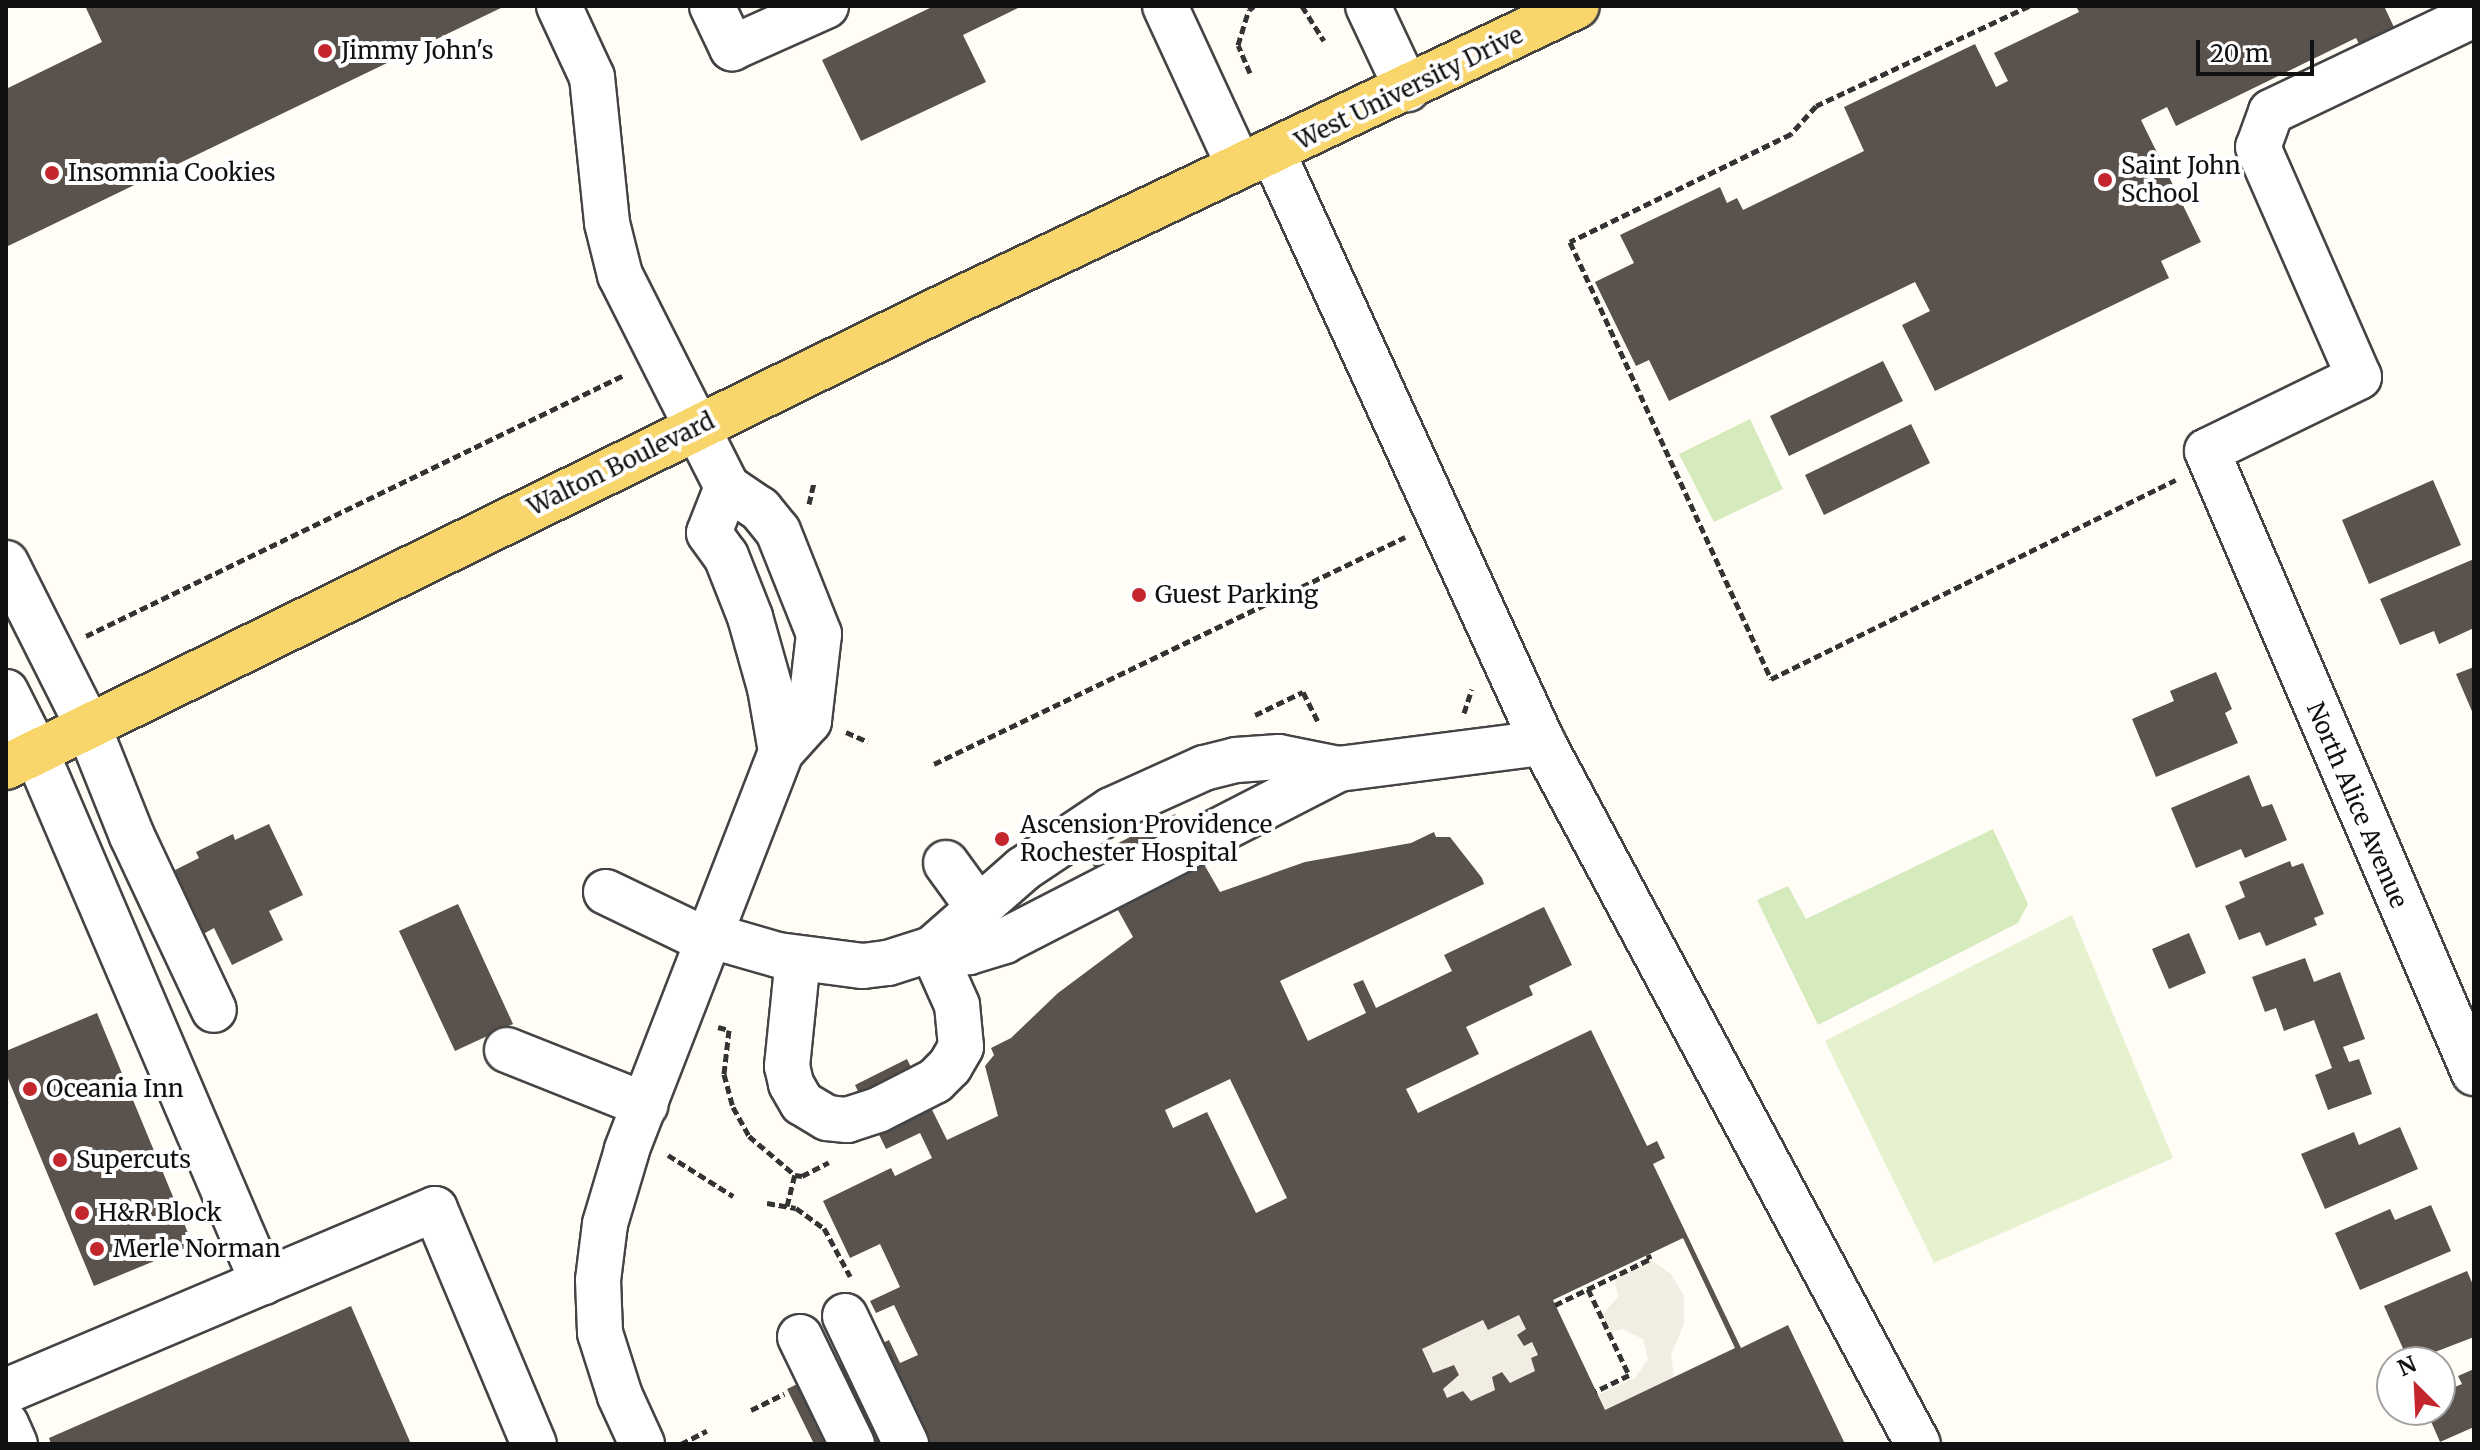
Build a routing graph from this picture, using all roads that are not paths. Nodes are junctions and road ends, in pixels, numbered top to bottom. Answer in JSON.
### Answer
{"nodes":[{"id":1,"x":559,"y":6,"type":"edge"},
{"id":2,"x":712,"y":6,"type":"edge"},
{"id":3,"x":826,"y":6,"type":"edge"},
{"id":4,"x":1165,"y":6,"type":"edge"},
{"id":5,"x":1368,"y":6,"type":"edge"},
{"id":6,"x":1577,"y":6,"type":"edge"},
{"id":7,"x":2474,"y":15,"type":"edge"},
{"id":8,"x":1407,"y":89,"type":"junction"},
{"id":9,"x":1256,"y":160,"type":"junction"},
{"id":10,"x":697,"y":427,"type":"junction"},
{"id":11,"x":727,"y":487,"type":"junction"},
{"id":12,"x":6,"y":563,"type":"edge"},
{"id":13,"x":6,"y":692,"type":"edge"},
{"id":14,"x":88,"y":726,"type":"junction"},
{"id":15,"x":1543,"y":743,"type":"junction"},
{"id":16,"x":781,"y":752,"type":"junction"},
{"id":17,"x":21,"y":759,"type":"edge"},
{"id":18,"x":1339,"y":769,"type":"junction"},
{"id":19,"x":946,"y":863,"type":"dead end"},
{"id":20,"x":606,"y":892,"type":"dead end"},
{"id":21,"x":978,"y":907,"type":"junction"},
{"id":22,"x":711,"y":939,"type":"junction"},
{"id":23,"x":932,"y":949,"type":"junction"},
{"id":24,"x":798,"y":958,"type":"junction"},
{"id":25,"x":214,"y":1010,"type":"dead end"},
{"id":26,"x":507,"y":1050,"type":"dead end"},
{"id":27,"x":2474,"y":1073,"type":"edge"},
{"id":28,"x":645,"y":1105,"type":"junction"},
{"id":29,"x":263,"y":1283,"type":"junction"},
{"id":30,"x":845,"y":1316,"type":"dead end"},
{"id":31,"x":800,"y":1337,"type":"dead end"},
{"id":32,"x":6,"y":1391,"type":"edge"},
{"id":33,"x":6,"y":1424,"type":"edge"},
{"id":34,"x":15,"y":1444,"type":"edge"},
{"id":35,"x":534,"y":1444,"type":"edge"},
{"id":36,"x":642,"y":1444,"type":"edge"},
{"id":37,"x":852,"y":1444,"type":"edge"},
{"id":38,"x":906,"y":1444,"type":"edge"},
{"id":39,"x":1918,"y":1444,"type":"edge"}],
"edges":[{"from":1,"to":10,"type":"street"},
{"from":2,"to":3,"type":"street"},
{"from":4,"to":9,"type":"street"},
{"from":5,"to":8,"type":"street"},
{"from":6,"to":8,"type":"main road","name":"West University Drive"},
{"from":7,"to":27,"type":"street","name":"North Alice Avenue"},
{"from":8,"to":9,"type":"main road","name":"West University Drive"},
{"from":9,"to":10,"type":"main road","name":"Walton Boulevard"},
{"from":9,"to":15,"type":"street"},
{"from":10,"to":11,"type":"street"},
{"from":10,"to":14,"type":"main road","name":"Walton Boulevard"},
{"from":11,"to":16,"type":"street"},
{"from":11,"to":16,"type":"street"},
{"from":12,"to":14,"type":"street"},
{"from":13,"to":17,"type":"street"},
{"from":14,"to":17,"type":"main road","name":"Walton Boulevard"},
{"from":14,"to":25,"type":"street"},
{"from":15,"to":18,"type":"street"},
{"from":15,"to":39,"type":"street"},
{"from":16,"to":22,"type":"street"},
{"from":17,"to":29,"type":"street"},
{"from":18,"to":21,"type":"street"},
{"from":18,"to":23,"type":"street"},
{"from":19,"to":21,"type":"street"},
{"from":20,"to":22,"type":"street"},
{"from":21,"to":23,"type":"street"},
{"from":22,"to":24,"type":"street"},
{"from":22,"to":28,"type":"street"},
{"from":23,"to":24,"type":"street"},
{"from":23,"to":24,"type":"street"},
{"from":26,"to":28,"type":"street"},
{"from":28,"to":36,"type":"street"},
{"from":29,"to":32,"type":"street"},
{"from":29,"to":35,"type":"street"},
{"from":30,"to":38,"type":"street"},
{"from":31,"to":37,"type":"street"},
{"from":33,"to":34,"type":"street"}]}
